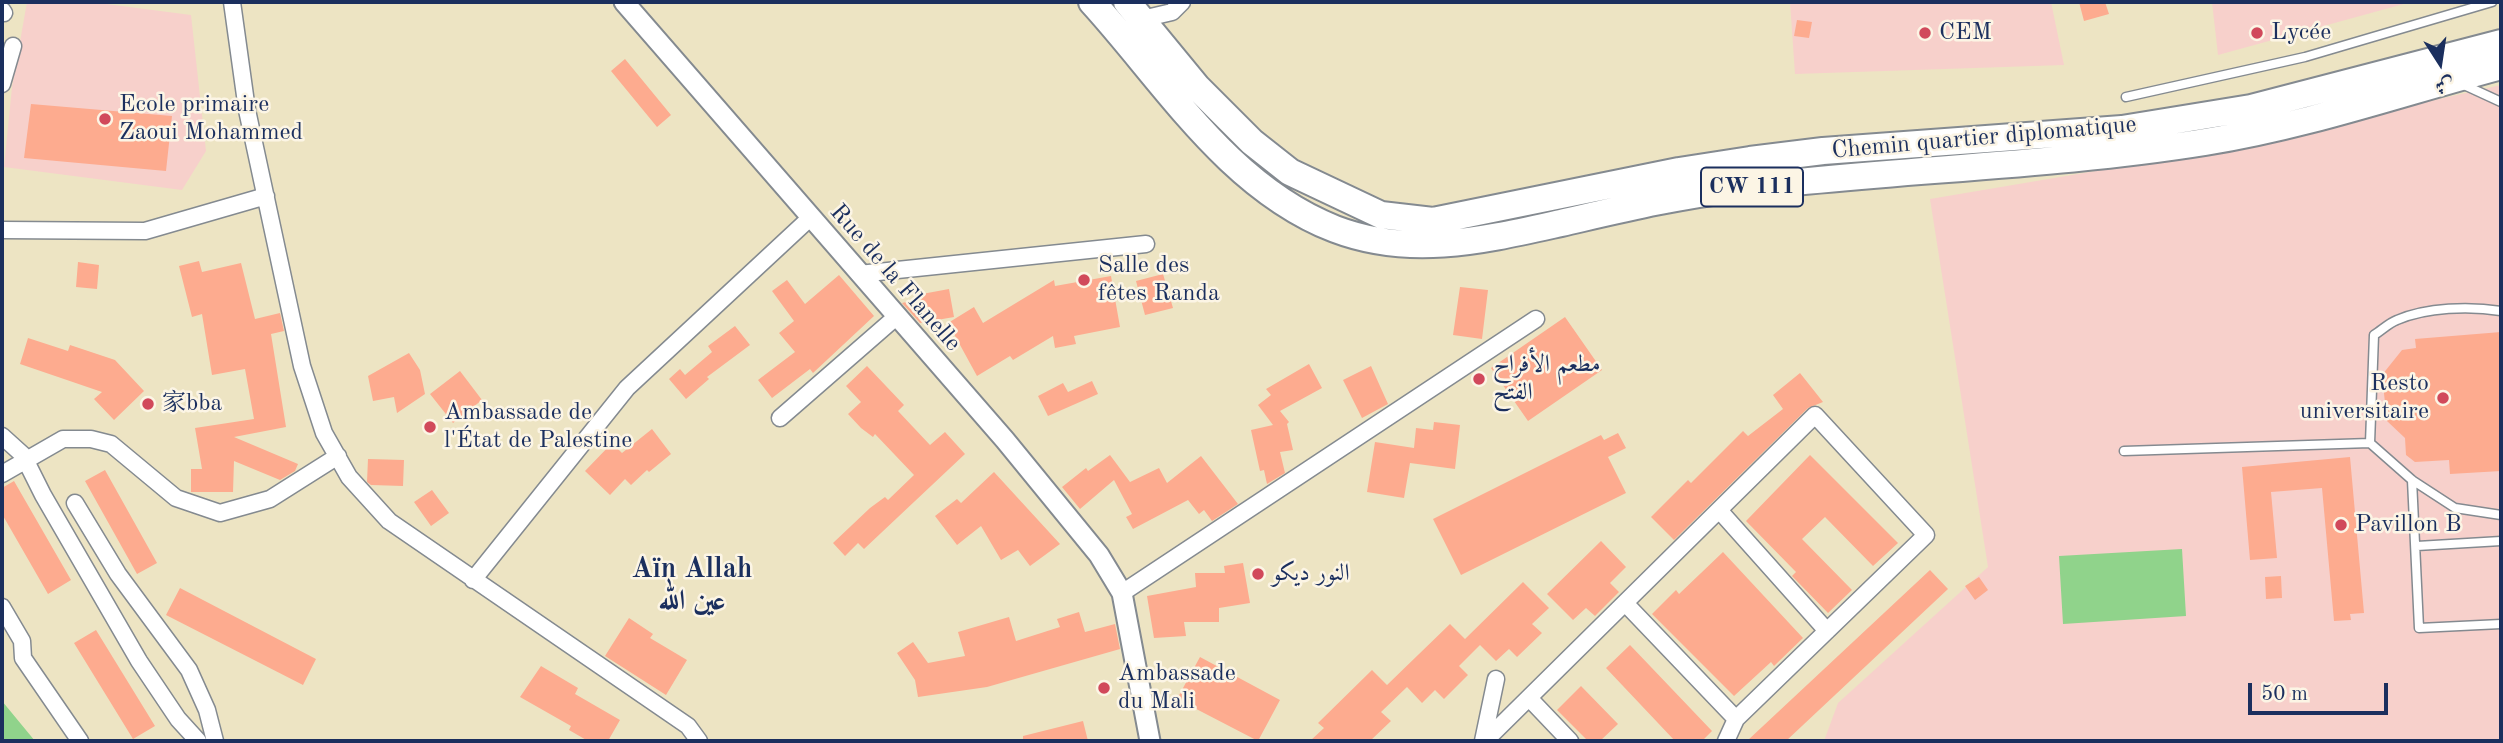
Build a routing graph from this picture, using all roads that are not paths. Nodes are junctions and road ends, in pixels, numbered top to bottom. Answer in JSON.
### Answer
{"nodes":[{"id":1,"x":232,"y":2,"type":"edge"},
{"id":2,"x":624,"y":2,"type":"edge"},
{"id":3,"x":1092,"y":2,"type":"edge"},
{"id":4,"x":1182,"y":2,"type":"edge"},
{"id":5,"x":2492,"y":2,"type":"edge"},
{"id":6,"x":1134,"y":10,"type":"edge"},
{"id":7,"x":2501,"y":43,"type":"edge"},
{"id":8,"x":13,"y":46,"type":"dead end"},
{"id":9,"x":2501,"y":66,"type":"edge"},
{"id":10,"x":2453,"y":79,"type":"junction"},
{"id":11,"x":2,"y":84,"type":"edge"},
{"id":12,"x":2126,"y":97,"type":"dead end"},
{"id":13,"x":2501,"y":102,"type":"edge"},
{"id":14,"x":265,"y":196,"type":"junction"},
{"id":15,"x":810,"y":218,"type":"junction"},
{"id":16,"x":2,"y":230,"type":"edge"},
{"id":17,"x":1146,"y":244,"type":"dead end"},
{"id":18,"x":859,"y":274,"type":"junction"},
{"id":19,"x":2501,"y":311,"type":"edge"},
{"id":20,"x":896,"y":317,"type":"junction"},
{"id":21,"x":1536,"y":319,"type":"dead end"},
{"id":22,"x":780,"y":418,"type":"dead end"},
{"id":23,"x":2,"y":436,"type":"edge"},
{"id":24,"x":2370,"y":443,"type":"junction"},
{"id":25,"x":2124,"y":451,"type":"dead end"},
{"id":26,"x":338,"y":456,"type":"junction"},
{"id":27,"x":26,"y":459,"type":"junction"},
{"id":28,"x":2,"y":474,"type":"edge"},
{"id":29,"x":2412,"y":480,"type":"junction"},
{"id":30,"x":75,"y":503,"type":"dead end"},
{"id":31,"x":1719,"y":510,"type":"junction"},
{"id":32,"x":2501,"y":515,"type":"edge"},
{"id":33,"x":2501,"y":541,"type":"edge"},
{"id":34,"x":2417,"y":546,"type":"junction"},
{"id":35,"x":473,"y":580,"type":"junction"},
{"id":36,"x":1122,"y":593,"type":"junction"},
{"id":37,"x":1625,"y":603,"type":"junction"},
{"id":38,"x":2,"y":607,"type":"edge"},
{"id":39,"x":2501,"y":624,"type":"edge"},
{"id":40,"x":1827,"y":631,"type":"junction"},
{"id":41,"x":1496,"y":678,"type":"dead end"},
{"id":42,"x":1529,"y":698,"type":"junction"},
{"id":43,"x":1736,"y":719,"type":"junction"},
{"id":44,"x":80,"y":741,"type":"edge"},
{"id":45,"x":198,"y":741,"type":"edge"},
{"id":46,"x":215,"y":741,"type":"edge"},
{"id":47,"x":699,"y":741,"type":"edge"},
{"id":48,"x":1150,"y":741,"type":"edge"},
{"id":49,"x":1484,"y":741,"type":"edge"},
{"id":50,"x":1570,"y":741,"type":"edge"},
{"id":51,"x":1726,"y":741,"type":"edge"}],
"edges":[{"from":1,"to":14,"type":"street"},
{"from":2,"to":15,"type":"street","name":"Rue de la Flanelle"},
{"from":3,"to":10,"type":"highway","number":"CW 111"},
{"from":4,"to":6,"type":"street"},
{"from":5,"to":12,"type":"lane"},
{"from":6,"to":7,"type":"highway","name":"Chemin quartier diplomatique","number":"CW 111"},
{"from":8,"to":11,"type":"street"},
{"from":9,"to":10,"type":"highway","number":"CW 111"},
{"from":10,"to":13,"type":"lane"},
{"from":14,"to":16,"type":"street"},
{"from":14,"to":26,"type":"street"},
{"from":15,"to":18,"type":"street","name":"Rue de la Flanelle"},
{"from":15,"to":35,"type":"street"},
{"from":17,"to":18,"type":"street"},
{"from":18,"to":20,"type":"street","name":"Rue de la Flanelle"},
{"from":19,"to":24,"type":"lane"},
{"from":20,"to":22,"type":"street"},
{"from":20,"to":36,"type":"street","name":"Rue de la Flanelle"},
{"from":21,"to":36,"type":"street"},
{"from":23,"to":27,"type":"street"},
{"from":24,"to":25,"type":"lane"},
{"from":24,"to":29,"type":"lane"},
{"from":26,"to":27,"type":"street"},
{"from":26,"to":35,"type":"street"},
{"from":27,"to":28,"type":"street"},
{"from":27,"to":45,"type":"street"},
{"from":29,"to":32,"type":"lane"},
{"from":29,"to":34,"type":"lane"},
{"from":30,"to":46,"type":"street"},
{"from":31,"to":37,"type":"street"},
{"from":31,"to":40,"type":"street"},
{"from":31,"to":40,"type":"street"},
{"from":33,"to":34,"type":"lane"},
{"from":34,"to":39,"type":"lane"},
{"from":35,"to":47,"type":"street"},
{"from":36,"to":48,"type":"street"},
{"from":37,"to":42,"type":"street"},
{"from":37,"to":43,"type":"street"},
{"from":38,"to":44,"type":"street"},
{"from":40,"to":43,"type":"street"},
{"from":41,"to":49,"type":"street"},
{"from":42,"to":49,"type":"street"},
{"from":42,"to":50,"type":"street"},
{"from":43,"to":51,"type":"street"}]}
